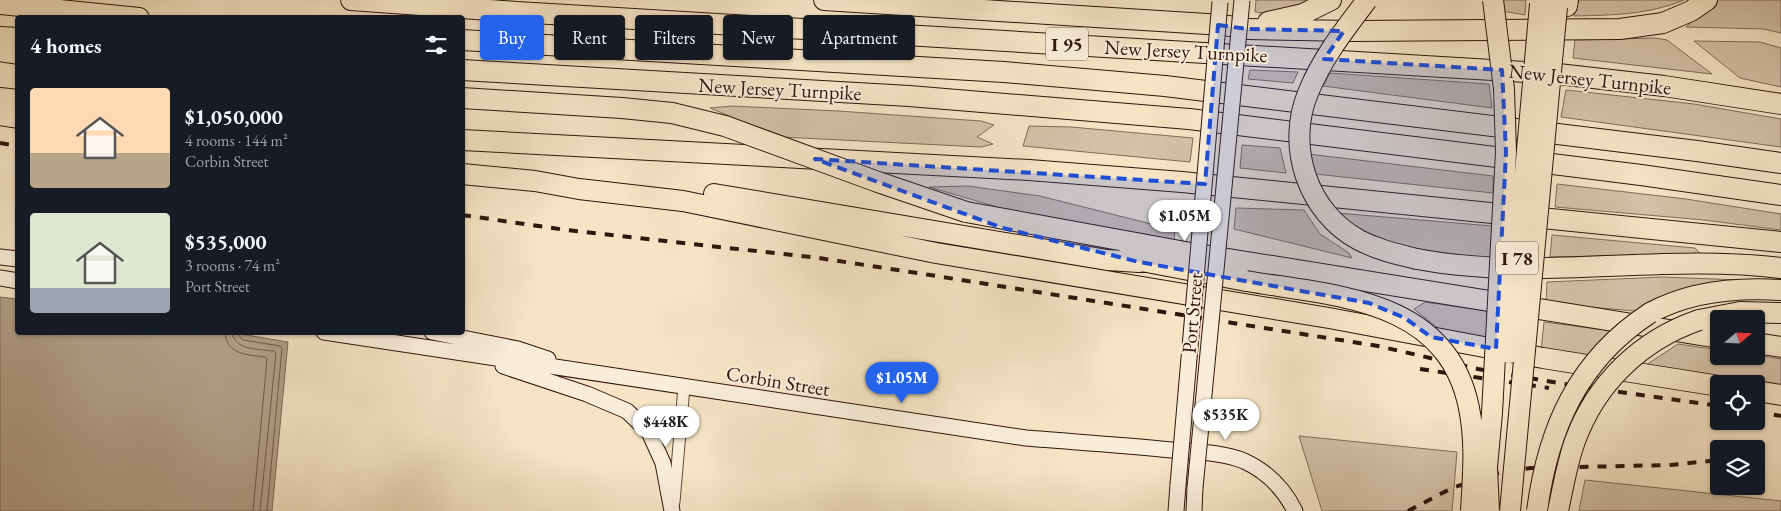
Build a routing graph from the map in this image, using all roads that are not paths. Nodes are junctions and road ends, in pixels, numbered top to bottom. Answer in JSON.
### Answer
{"nodes":[{"id":1,"x":351,"y":0,"type":"edge"},
{"id":2,"x":824,"y":0,"type":"edge"},
{"id":3,"x":1242,"y":0,"type":"edge"},
{"id":4,"x":1331,"y":0,"type":"edge"},
{"id":5,"x":1367,"y":0,"type":"edge"},
{"id":6,"x":1493,"y":0,"type":"edge"},
{"id":7,"x":1707,"y":0,"type":"edge"},
{"id":8,"x":1220,"y":1,"type":"edge"},
{"id":9,"x":1555,"y":3,"type":"edge"},
{"id":10,"x":0,"y":4,"type":"edge"},
{"id":11,"x":110,"y":15,"type":"edge"},
{"id":12,"x":1224,"y":25,"type":"junction"},
{"id":13,"x":0,"y":36,"type":"edge"},
{"id":14,"x":15,"y":38,"type":"edge"},
{"id":15,"x":465,"y":40,"type":"edge"},
{"id":16,"x":0,"y":51,"type":"edge"},
{"id":17,"x":15,"y":54,"type":"edge"},
{"id":18,"x":465,"y":70,"type":"edge"},
{"id":19,"x":0,"y":98,"type":"edge"},
{"id":20,"x":465,"y":98,"type":"edge"},
{"id":21,"x":15,"y":100,"type":"edge"},
{"id":22,"x":1781,"y":104,"type":"edge"},
{"id":23,"x":0,"y":115,"type":"edge"},
{"id":24,"x":15,"y":118,"type":"edge"},
{"id":25,"x":465,"y":140,"type":"edge"},
{"id":26,"x":1781,"y":163,"type":"edge"},
{"id":27,"x":465,"y":174,"type":"edge"},
{"id":28,"x":535,"y":182,"type":"junction"},
{"id":29,"x":1781,"y":195,"type":"edge"},
{"id":30,"x":966,"y":212,"type":"junction"},
{"id":31,"x":1781,"y":242,"type":"edge"},
{"id":32,"x":0,"y":257,"type":"edge"},
{"id":33,"x":15,"y":259,"type":"edge"},
{"id":34,"x":1139,"y":262,"type":"junction"},
{"id":35,"x":1781,"y":268,"type":"edge"},
{"id":36,"x":0,"y":278,"type":"edge"},
{"id":37,"x":15,"y":280,"type":"edge"},
{"id":38,"x":1781,"y":290,"type":"edge"},
{"id":39,"x":1781,"y":313,"type":"edge"},
{"id":40,"x":344,"y":335,"type":"edge"},
{"id":41,"x":447,"y":335,"type":"edge"},
{"id":42,"x":1710,"y":337,"type":"edge"},
{"id":43,"x":1765,"y":345,"type":"edge"},
{"id":44,"x":1781,"y":347,"type":"edge"},
{"id":45,"x":468,"y":354,"type":"junction"},
{"id":46,"x":583,"y":370,"type":"junction"},
{"id":47,"x":1710,"y":385,"type":"edge"},
{"id":48,"x":684,"y":387,"type":"junction"},
{"id":49,"x":1765,"y":392,"type":"edge"},
{"id":50,"x":1781,"y":395,"type":"edge"},
{"id":51,"x":672,"y":511,"type":"edge"},
{"id":52,"x":1176,"y":511,"type":"edge"},
{"id":53,"x":1194,"y":511,"type":"edge"},
{"id":54,"x":1296,"y":511,"type":"edge"},
{"id":55,"x":1471,"y":511,"type":"edge"},
{"id":56,"x":1489,"y":511,"type":"edge"},
{"id":57,"x":1494,"y":511,"type":"edge"},
{"id":58,"x":1510,"y":511,"type":"edge"},
{"id":59,"x":1537,"y":511,"type":"edge"},
{"id":60,"x":1558,"y":511,"type":"edge"}],
"edges":[{"from":1,"to":22,"type":"highway","name":"New Jersey Turnpike","number":"I 95"},
{"from":2,"to":12,"type":"highway"},
{"from":3,"to":53,"type":"main road","name":"Port Street","bridge":true},
{"from":4,"to":12,"type":"highway"},
{"from":5,"to":35,"type":"highway","bridge":true},
{"from":6,"to":56,"type":"highway","bridge":true},
{"from":7,"to":12,"type":"highway"},
{"from":8,"to":52,"type":"main road","name":"Port Street","bridge":true},
{"from":9,"to":57,"type":"highway","number":"I 78","bridge":true},
{"from":9,"to":58,"type":"highway","number":"I 78","bridge":true},
{"from":10,"to":11,"type":"highway"},
{"from":13,"to":14,"type":"highway"},
{"from":15,"to":26,"type":"highway","name":"New Jersey Turnpike","number":"I 95"},
{"from":16,"to":17,"type":"highway"},
{"from":18,"to":29,"type":"highway","name":"New Jersey Turnpike"},
{"from":19,"to":21,"type":"highway"},
{"from":20,"to":30,"type":"highway","bridge":true},
{"from":23,"to":24,"type":"highway"},
{"from":25,"to":31,"type":"highway"},
{"from":27,"to":28,"type":"highway"},
{"from":28,"to":34,"type":"highway"},
{"from":28,"to":47,"type":"highway"},
{"from":30,"to":34,"type":"highway"},
{"from":30,"to":42,"type":"highway"},
{"from":32,"to":33,"type":"main road"},
{"from":34,"to":55,"type":"highway","bridge":true},
{"from":36,"to":37,"type":"main road"},
{"from":38,"to":59,"type":"highway","bridge":true},
{"from":39,"to":60,"type":"highway","bridge":true},
{"from":40,"to":45,"type":"main road","name":"Corbin Street"},
{"from":41,"to":46,"type":"main road","name":"Corbin Street"},
{"from":43,"to":44,"type":"highway"},
{"from":45,"to":46,"type":"main road","name":"Corbin Street"},
{"from":45,"to":51,"type":"main road"},
{"from":46,"to":48,"type":"main road","name":"Corbin Street"},
{"from":48,"to":51,"type":"street"},
{"from":48,"to":54,"type":"main road","name":"Corbin Street"},
{"from":49,"to":50,"type":"highway"}]}
